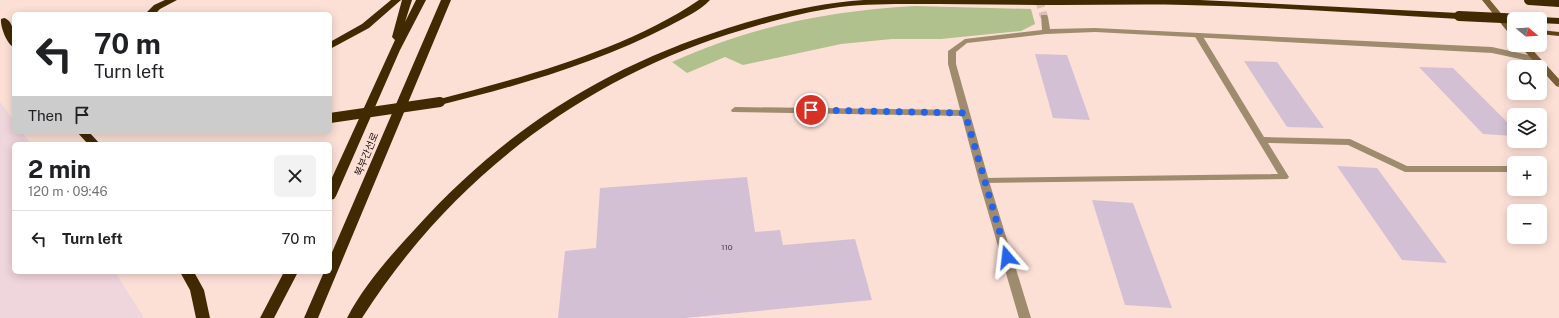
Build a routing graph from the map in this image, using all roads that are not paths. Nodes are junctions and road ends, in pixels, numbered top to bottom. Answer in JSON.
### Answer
{"nodes":[{"id":1,"x":172,"y":0,"type":"edge"},
{"id":2,"x":396,"y":0,"type":"edge"},
{"id":3,"x":407,"y":0,"type":"edge"},
{"id":4,"x":421,"y":0,"type":"edge"},
{"id":5,"x":446,"y":0,"type":"edge"},
{"id":6,"x":705,"y":0,"type":"edge"},
{"id":7,"x":1158,"y":0,"type":"edge"},
{"id":8,"x":1486,"y":0,"type":"edge"},
{"id":9,"x":1529,"y":0,"type":"edge"},
{"id":10,"x":1555,"y":0,"type":"edge"},
{"id":11,"x":1192,"y":2,"type":"junction"},
{"id":12,"x":1559,"y":2,"type":"edge"},
{"id":13,"x":152,"y":12,"type":"edge"},
{"id":14,"x":2,"y":18,"type":"edge"},
{"id":15,"x":1044,"y":18,"type":"tunnel mouth"},
{"id":16,"x":1507,"y":18,"type":"edge"},
{"id":17,"x":1547,"y":20,"type":"edge"},
{"id":18,"x":1559,"y":21,"type":"edge"},
{"id":19,"x":1507,"y":24,"type":"edge"},
{"id":20,"x":12,"y":26,"type":"edge"},
{"id":21,"x":1046,"y":32,"type":"junction"},
{"id":22,"x":1547,"y":33,"type":"edge"},
{"id":23,"x":1559,"y":34,"type":"edge"},
{"id":24,"x":1198,"y":35,"type":"junction"},
{"id":25,"x":12,"y":40,"type":"edge"},
{"id":26,"x":332,"y":45,"type":"edge"},
{"id":27,"x":395,"y":50,"type":"junction"},
{"id":28,"x":1528,"y":52,"type":"edge"},
{"id":29,"x":1534,"y":60,"type":"joint"},
{"id":30,"x":1547,"y":72,"type":"edge"},
{"id":31,"x":1559,"y":84,"type":"edge"},
{"id":32,"x":734,"y":110,"type":"dead end"},
{"id":33,"x":965,"y":113,"type":"junction"},
{"id":34,"x":332,"y":118,"type":"edge"},
{"id":35,"x":86,"y":134,"type":"edge"},
{"id":36,"x":1262,"y":140,"type":"junction"},
{"id":37,"x":92,"y":142,"type":"edge"},
{"id":38,"x":1507,"y":169,"type":"edge"},
{"id":39,"x":984,"y":182,"type":"junction"},
{"id":40,"x":332,"y":192,"type":"edge"},
{"id":41,"x":332,"y":269,"type":"edge"},
{"id":42,"x":188,"y":274,"type":"edge"},
{"id":43,"x":290,"y":274,"type":"edge"},
{"id":44,"x":330,"y":274,"type":"edge"},
{"id":45,"x":203,"y":318,"type":"edge"},
{"id":46,"x":266,"y":318,"type":"edge"},
{"id":47,"x":311,"y":318,"type":"edge"},
{"id":48,"x":354,"y":318,"type":"edge"},
{"id":49,"x":1026,"y":318,"type":"edge"}],
"edges":[{"from":1,"to":13,"type":"highway"},
{"from":2,"to":26,"type":"highway"},
{"from":3,"to":27,"type":"highway"},
{"from":4,"to":27,"type":"highway","name":"북부간선로"},
{"from":5,"to":41,"type":"highway","name":"북부간선로"},
{"from":6,"to":34,"type":"highway","bridge":true},
{"from":7,"to":11,"type":"highway"},
{"from":8,"to":19,"type":"street"},
{"from":9,"to":12,"type":"highway","bridge":true},
{"from":10,"to":12,"type":"main road"},
{"from":11,"to":16,"type":"highway","bridge":true},
{"from":11,"to":48,"type":"highway"},
{"from":14,"to":20,"type":"highway"},
{"from":14,"to":25,"type":"highway"},
{"from":15,"to":21,"type":"street"},
{"from":17,"to":18,"type":"highway"},
{"from":21,"to":24,"type":"street"},
{"from":21,"to":33,"type":"street"},
{"from":22,"to":23,"type":"main road"},
{"from":24,"to":29,"type":"street"},
{"from":24,"to":36,"type":"lane"},
{"from":27,"to":40,"type":"highway","name":"북부간선로"},
{"from":28,"to":29,"type":"street"},
{"from":30,"to":31,"type":"street"},
{"from":32,"to":33,"type":"lane"},
{"from":33,"to":39,"type":"street"},
{"from":35,"to":37,"type":"highway"},
{"from":36,"to":38,"type":"lane"},
{"from":36,"to":39,"type":"lane"},
{"from":39,"to":49,"type":"street"},
{"from":42,"to":45,"type":"highway"},
{"from":43,"to":46,"type":"highway"},
{"from":44,"to":47,"type":"highway","name":"북부간선로"}]}
